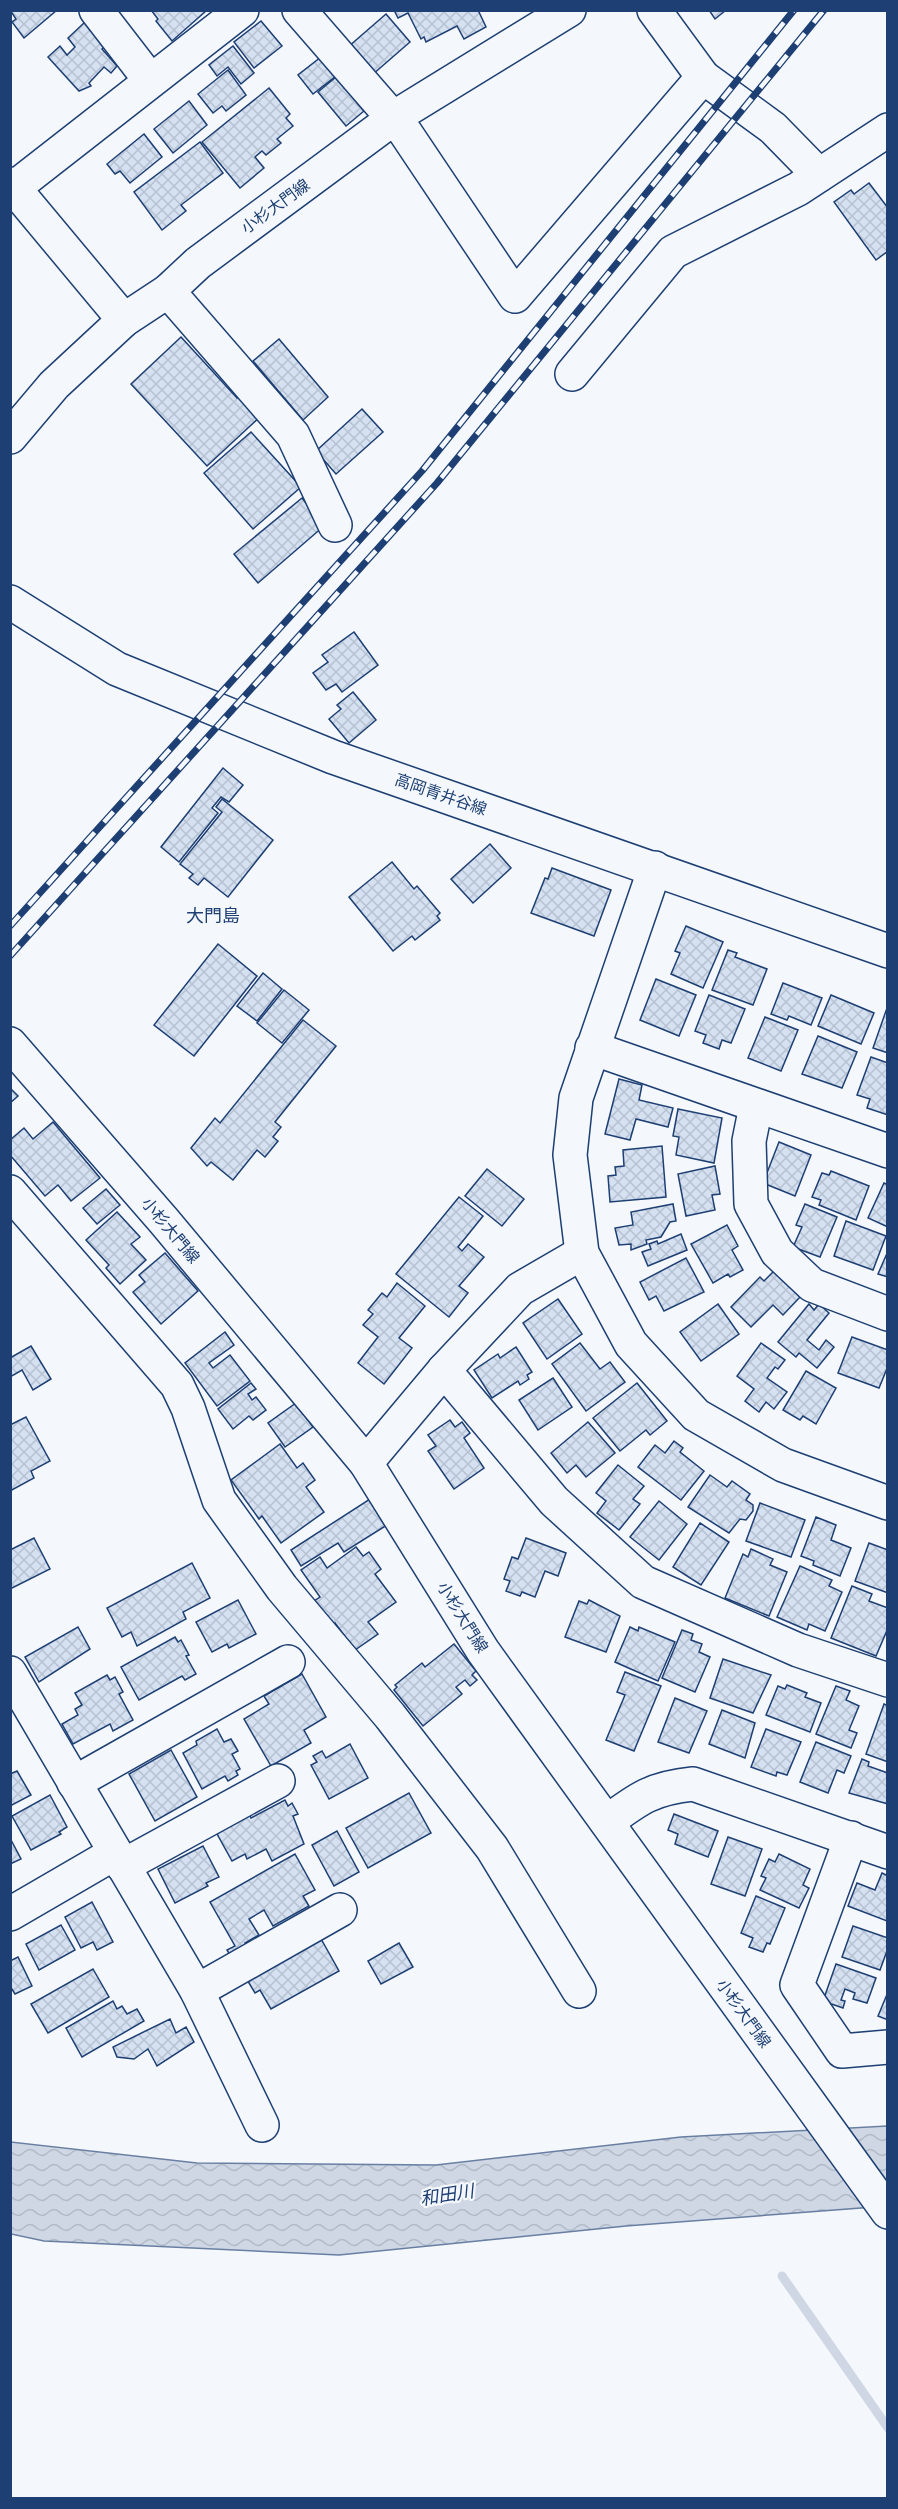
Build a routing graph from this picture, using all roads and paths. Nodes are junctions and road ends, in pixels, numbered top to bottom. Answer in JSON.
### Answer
{"nodes":[{"id":1,"x":96,"y":10,"type":"edge"},
{"id":2,"x":242,"y":10,"type":"edge"},
{"id":3,"x":299,"y":10,"type":"edge"},
{"id":4,"x":654,"y":10,"type":"edge"},
{"id":5,"x":552,"y":15,"type":"edge"},
{"id":6,"x":703,"y":77,"type":"junction"},
{"id":7,"x":150,"y":80,"type":"junction"},
{"id":8,"x":392,"y":120,"type":"junction"},
{"id":9,"x":888,"y":130,"type":"edge"},
{"id":10,"x":819,"y":175,"type":"junction"},
{"id":11,"x":12,"y":188,"type":"edge"},
{"id":12,"x":168,"y":291,"type":"junction"},
{"id":13,"x":124,"y":320,"type":"junction"},
{"id":14,"x":572,"y":374,"type":"dead end"},
{"id":15,"x":10,"y":437,"type":"edge"},
{"id":16,"x":334,"y":525,"type":"dead end"},
{"id":17,"x":10,"y":602,"type":"edge"},
{"id":18,"x":654,"y":868,"type":"junction"},
{"id":19,"x":888,"y":951,"type":"edge"},
{"id":20,"x":10,"y":1044,"type":"edge"},
{"id":21,"x":592,"y":1048,"type":"junction"},
{"id":22,"x":756,"y":1106,"type":"junction"},
{"id":23,"x":888,"y":1151,"type":"edge"},
{"id":24,"x":10,"y":1192,"type":"edge"},
{"id":25,"x":582,"y":1253,"type":"junction"},
{"id":26,"x":888,"y":1314,"type":"edge"},
{"id":27,"x":444,"y":1370,"type":"junction"},
{"id":28,"x":366,"y":1463,"type":"junction"},
{"id":29,"x":888,"y":1503,"type":"edge"},
{"id":30,"x":288,"y":1662,"type":"dead end"},
{"id":31,"x":10,"y":1673,"type":"edge"},
{"id":32,"x":888,"y":1680,"type":"edge"},
{"id":33,"x":278,"y":1781,"type":"dead end"},
{"id":34,"x":74,"y":1783,"type":"junction"},
{"id":35,"x":607,"y":1822,"type":"junction"},
{"id":36,"x":851,"y":1838,"type":"junction"},
{"id":37,"x":888,"y":1852,"type":"edge"},
{"id":38,"x":119,"y":1860,"type":"junction"},
{"id":39,"x":340,"y":1911,"type":"dead end"},
{"id":40,"x":10,"y":1914,"type":"edge"},
{"id":41,"x":197,"y":1990,"type":"junction"},
{"id":42,"x":579,"y":1991,"type":"dead end"},
{"id":43,"x":888,"y":2047,"type":"edge"},
{"id":44,"x":262,"y":2125,"type":"dead end"},
{"id":45,"x":888,"y":2212,"type":"edge"}],
"edges":[{"from":1,"to":7,"type":"street"},
{"from":2,"to":7,"type":"street"},
{"from":3,"to":8,"type":"street"},
{"from":4,"to":6,"type":"street"},
{"from":5,"to":8,"type":"street","name":"小杉大門線"},
{"from":6,"to":8,"type":"street"},
{"from":6,"to":10,"type":"street"},
{"from":7,"to":11,"type":"street"},
{"from":8,"to":12,"type":"street","name":"小杉大門線"},
{"from":9,"to":10,"type":"street"},
{"from":10,"to":14,"type":"street"},
{"from":11,"to":13,"type":"street"},
{"from":12,"to":13,"type":"street","name":"小杉大門線"},
{"from":12,"to":16,"type":"street"},
{"from":13,"to":15,"type":"street","name":"小杉大門線"},
{"from":17,"to":18,"type":"street","name":"高岡青井谷線"},
{"from":18,"to":19,"type":"street","name":"高岡青井谷線"},
{"from":18,"to":21,"type":"street"},
{"from":20,"to":28,"type":"street","name":"小杉大門線"},
{"from":21,"to":22,"type":"street"},
{"from":21,"to":25,"type":"street"},
{"from":22,"to":23,"type":"street"},
{"from":22,"to":26,"type":"street"},
{"from":24,"to":42,"type":"street"},
{"from":25,"to":27,"type":"street"},
{"from":25,"to":29,"type":"street"},
{"from":27,"to":28,"type":"street"},
{"from":27,"to":32,"type":"street"},
{"from":28,"to":35,"type":"street","name":"小杉大門線"},
{"from":30,"to":34,"type":"street"},
{"from":31,"to":34,"type":"street"},
{"from":33,"to":38,"type":"street"},
{"from":34,"to":38,"type":"street"},
{"from":35,"to":36,"type":"street"},
{"from":35,"to":45,"type":"street","name":"小杉大門線"},
{"from":36,"to":37,"type":"street"},
{"from":36,"to":43,"type":"street"},
{"from":38,"to":40,"type":"street"},
{"from":38,"to":41,"type":"street"},
{"from":39,"to":41,"type":"street"},
{"from":41,"to":44,"type":"street"}]}
